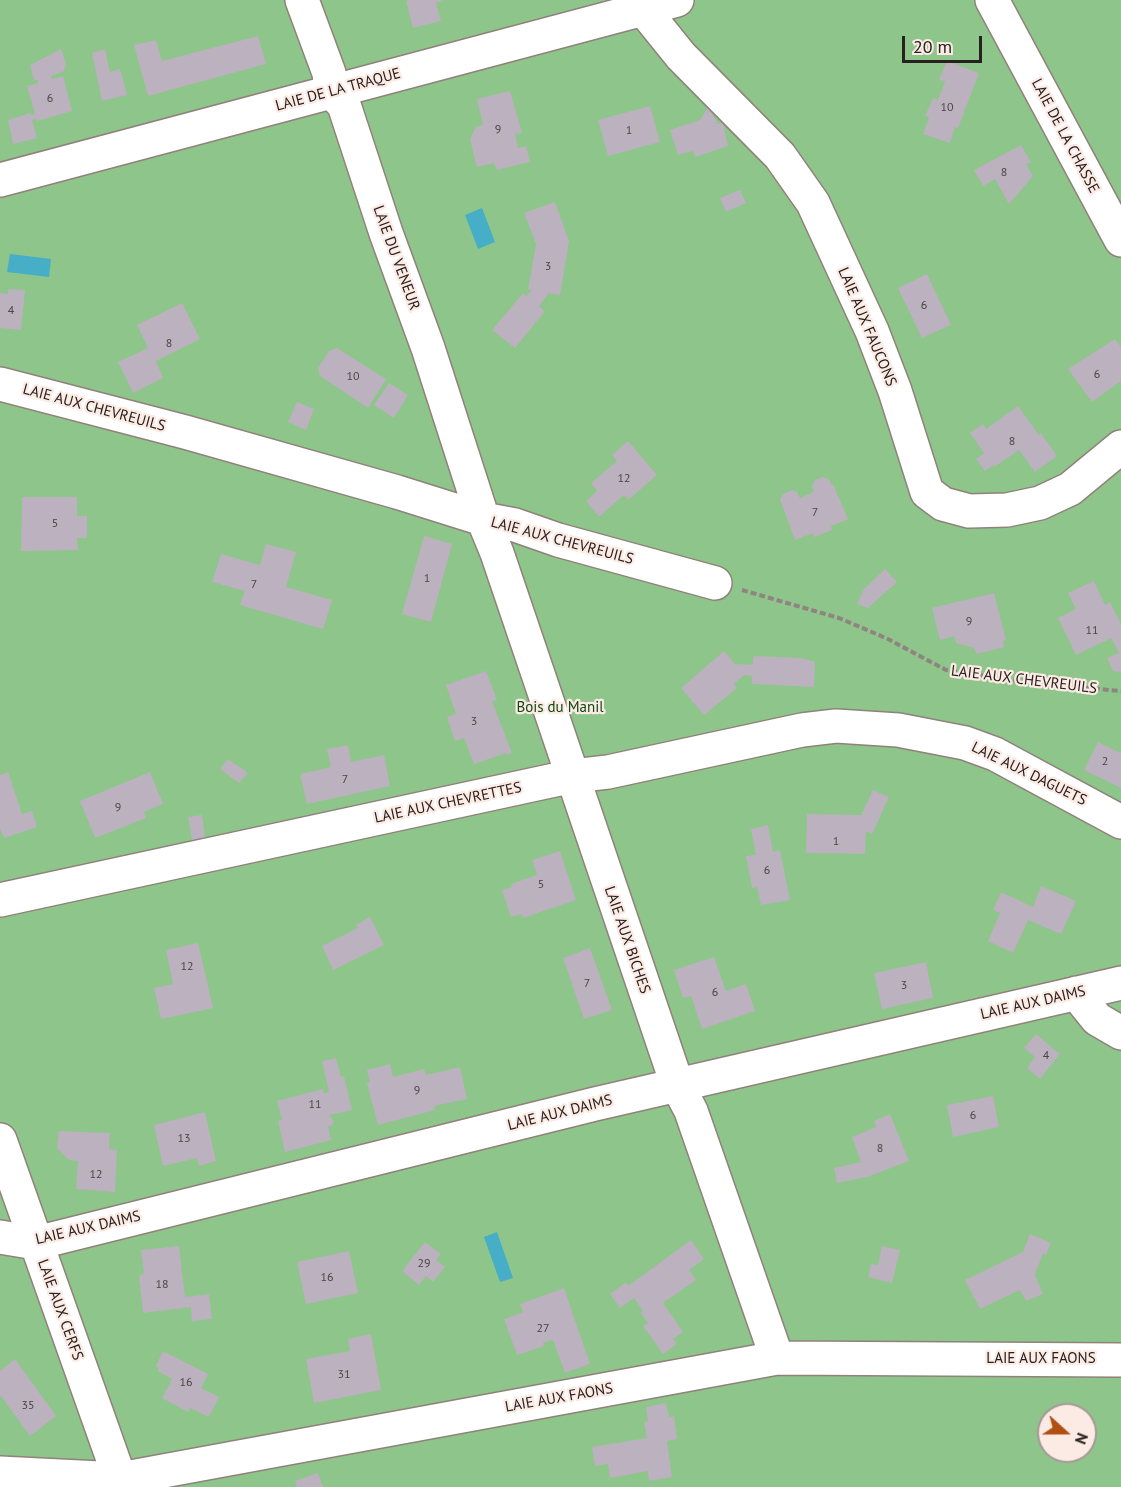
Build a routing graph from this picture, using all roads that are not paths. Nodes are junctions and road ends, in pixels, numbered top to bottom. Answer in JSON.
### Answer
{"nodes":[{"id":1,"x":302,"y":0,"type":"edge"},
{"id":2,"x":677,"y":0,"type":"edge"},
{"id":3,"x":992,"y":0,"type":"edge"},
{"id":4,"x":642,"y":9,"type":"junction"},
{"id":5,"x":332,"y":91,"type":"junction"},
{"id":6,"x":0,"y":180,"type":"edge"},
{"id":7,"x":1121,"y":240,"type":"edge"},
{"id":8,"x":0,"y":384,"type":"edge"},
{"id":9,"x":1121,"y":447,"type":"edge"},
{"id":10,"x":483,"y":519,"type":"junction"},
{"id":11,"x":716,"y":583,"type":"road end"},
{"id":12,"x":898,"y":730,"type":"joint"},
{"id":13,"x":573,"y":776,"type":"junction"},
{"id":14,"x":1121,"y":822,"type":"edge"},
{"id":15,"x":0,"y":900,"type":"edge"},
{"id":16,"x":1121,"y":983,"type":"edge"},
{"id":17,"x":1076,"y":993,"type":"junction"},
{"id":18,"x":1121,"y":1033,"type":"edge"},
{"id":19,"x":677,"y":1084,"type":"junction"},
{"id":20,"x":0,"y":1140,"type":"edge"},
{"id":21,"x":0,"y":1238,"type":"edge"},
{"id":22,"x":36,"y":1243,"type":"junction"},
{"id":23,"x":777,"y":1358,"type":"junction"},
{"id":24,"x":1121,"y":1360,"type":"edge"},
{"id":25,"x":0,"y":1473,"type":"edge"},
{"id":26,"x":120,"y":1479,"type":"junction"}],
"edges":[{"from":1,"to":5,"type":"street","name":"LAIE DU VENEUR"},
{"from":2,"to":4,"type":"street","name":"LAIE DE LA TRAQUE"},
{"from":3,"to":7,"type":"street","name":"LAIE DE LA CHASSE"},
{"from":4,"to":5,"type":"street","name":"LAIE DE LA TRAQUE"},
{"from":4,"to":9,"type":"street","name":"LAIE AUX FAUCONS"},
{"from":5,"to":6,"type":"street","name":"LAIE DE LA TRAQUE"},
{"from":5,"to":10,"type":"street","name":"LAIE DU VENEUR"},
{"from":8,"to":10,"type":"street","name":"LAIE AUX CHEVREUILS"},
{"from":10,"to":11,"type":"street","name":"LAIE AUX CHEVREUILS"},
{"from":10,"to":13,"type":"street","name":"LAIE AUX BICHES"},
{"from":12,"to":13,"type":"street","name":"LAIE AUX CHEVRETTES"},
{"from":12,"to":14,"type":"street","name":"LAIE AUX DAGUETS"},
{"from":13,"to":15,"type":"street","name":"LAIE AUX CHEVRETTES"},
{"from":13,"to":19,"type":"street","name":"LAIE AUX BICHES"},
{"from":16,"to":17,"type":"street","name":"LAIE AUX DAIMS"},
{"from":17,"to":18,"type":"street"},
{"from":17,"to":19,"type":"street","name":"LAIE AUX DAIMS"},
{"from":19,"to":22,"type":"street","name":"LAIE AUX DAIMS"},
{"from":19,"to":23,"type":"street","name":"LAIE AUX BICHES"},
{"from":20,"to":22,"type":"street","name":"LAIE AUX CERFS"},
{"from":21,"to":22,"type":"street","name":"LAIE AUX DAIMS"},
{"from":22,"to":26,"type":"street","name":"LAIE AUX CERFS"},
{"from":23,"to":24,"type":"street","name":"LAIE AUX FAONS"},
{"from":23,"to":26,"type":"street","name":"LAIE AUX FAONS"},
{"from":25,"to":26,"type":"street","name":"LAIE AUX FAONS"}]}
